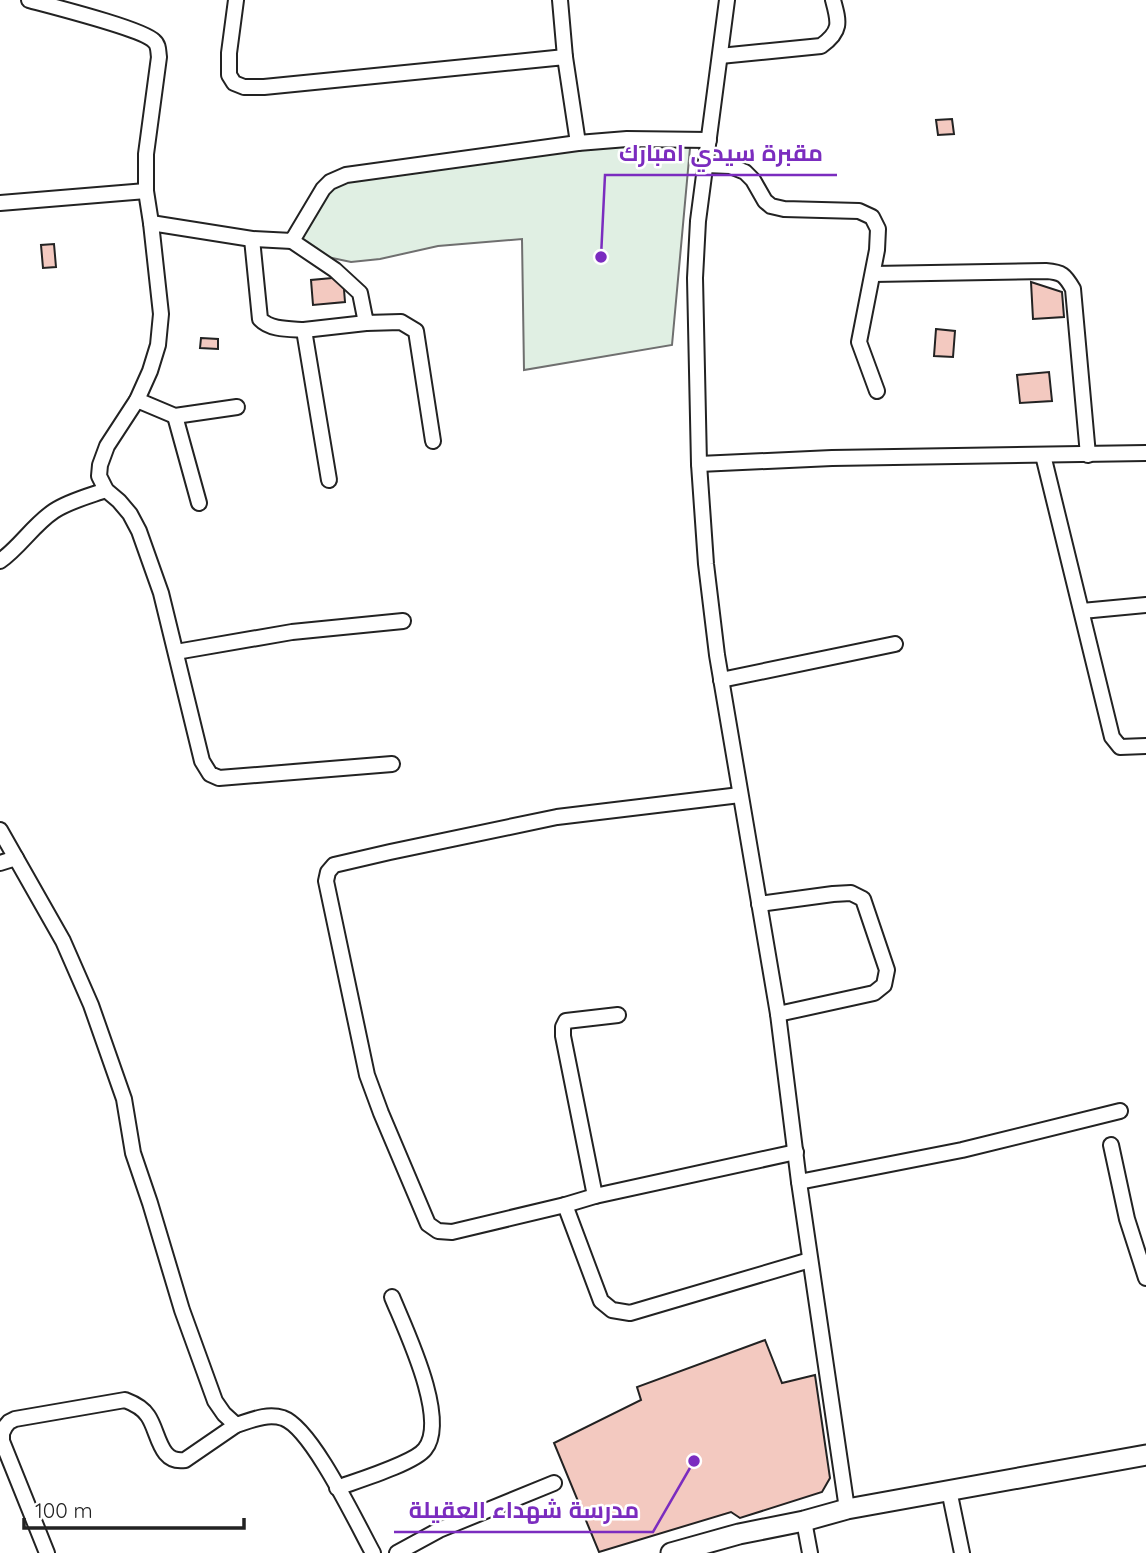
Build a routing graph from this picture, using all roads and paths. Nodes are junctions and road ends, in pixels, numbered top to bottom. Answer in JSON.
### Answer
{"nodes":[{"id":1,"x":29,"y":0,"type":"edge"},
{"id":2,"x":236,"y":0,"type":"edge"},
{"id":3,"x":560,"y":0,"type":"edge"},
{"id":4,"x":727,"y":0,"type":"edge"},
{"id":5,"x":833,"y":0,"type":"edge"},
{"id":6,"x":720,"y":56,"type":"junction"},
{"id":7,"x":565,"y":57,"type":"junction"},
{"id":8,"x":709,"y":141,"type":"junction"},
{"id":9,"x":578,"y":143,"type":"junction"},
{"id":10,"x":705,"y":165,"type":"junction"},
{"id":11,"x":146,"y":191,"type":"junction"},
{"id":12,"x":0,"y":203,"type":"edge"},
{"id":13,"x":151,"y":223,"type":"junction"},
{"id":14,"x":252,"y":239,"type":"junction"},
{"id":15,"x":292,"y":241,"type":"junction"},
{"id":16,"x":873,"y":274,"type":"junction"},
{"id":17,"x":366,"y":323,"type":"junction"},
{"id":18,"x":304,"y":330,"type":"junction"},
{"id":19,"x":877,"y":391,"type":"dead end"},
{"id":20,"x":137,"y":400,"type":"junction"},
{"id":21,"x":237,"y":407,"type":"dead end"},
{"id":22,"x":175,"y":416,"type":"junction"},
{"id":23,"x":433,"y":440,"type":"dead end"},
{"id":24,"x":1146,"y":453,"type":"edge"},
{"id":25,"x":1088,"y":454,"type":"junction"},
{"id":26,"x":1043,"y":455,"type":"junction"},
{"id":27,"x":699,"y":464,"type":"junction"},
{"id":28,"x":329,"y":480,"type":"dead end"},
{"id":29,"x":106,"y":490,"type":"junction"},
{"id":30,"x":199,"y":503,"type":"dead end"},
{"id":31,"x":0,"y":561,"type":"edge"},
{"id":32,"x":1146,"y":605,"type":"edge"},
{"id":33,"x":1082,"y":611,"type":"junction"},
{"id":34,"x":403,"y":621,"type":"dead end"},
{"id":35,"x":895,"y":644,"type":"dead end"},
{"id":36,"x":176,"y":652,"type":"junction"},
{"id":37,"x":721,"y":680,"type":"junction"},
{"id":38,"x":1146,"y":746,"type":"edge"},
{"id":39,"x":392,"y":764,"type":"dead end"},
{"id":40,"x":740,"y":795,"type":"junction"},
{"id":41,"x":0,"y":830,"type":"edge"},
{"id":42,"x":16,"y":858,"type":"junction"},
{"id":43,"x":0,"y":863,"type":"edge"},
{"id":44,"x":759,"y":904,"type":"junction"},
{"id":45,"x":778,"y":1014,"type":"junction"},
{"id":46,"x":618,"y":1015,"type":"dead end"},
{"id":47,"x":1120,"y":1111,"type":"dead end"},
{"id":48,"x":1111,"y":1145,"type":"dead end"},
{"id":49,"x":796,"y":1152,"type":"junction"},
{"id":50,"x":799,"y":1182,"type":"junction"},
{"id":51,"x":595,"y":1196,"type":"junction"},
{"id":52,"x":565,"y":1205,"type":"junction"},
{"id":53,"x":810,"y":1260,"type":"junction"},
{"id":54,"x":1146,"y":1278,"type":"edge"},
{"id":55,"x":392,"y":1297,"type":"dead end"},
{"id":56,"x":236,"y":1425,"type":"junction"},
{"id":57,"x":1,"y":1441,"type":"edge"},
{"id":58,"x":1146,"y":1455,"type":"edge"},
{"id":59,"x":554,"y":1483,"type":"dead end"},
{"id":60,"x":338,"y":1488,"type":"junction"},
{"id":61,"x":949,"y":1490,"type":"junction"},
{"id":62,"x":847,"y":1508,"type":"junction"},
{"id":63,"x":804,"y":1521,"type":"junction"},
{"id":64,"x":678,"y":1552,"type":"edge"},
{"id":65,"x":47,"y":1553,"type":"edge"},
{"id":66,"x":373,"y":1553,"type":"edge"},
{"id":67,"x":397,"y":1553,"type":"edge"},
{"id":68,"x":810,"y":1553,"type":"edge"},
{"id":69,"x":962,"y":1553,"type":"edge"}],
"edges":[{"from":1,"to":11,"type":"street"},
{"from":2,"to":7,"type":"street"},
{"from":3,"to":7,"type":"street"},
{"from":4,"to":6,"type":"street"},
{"from":5,"to":6,"type":"street"},
{"from":6,"to":8,"type":"street"},
{"from":7,"to":9,"type":"street"},
{"from":8,"to":9,"type":"street"},
{"from":8,"to":10,"type":"street"},
{"from":9,"to":15,"type":"street"},
{"from":10,"to":16,"type":"street"},
{"from":10,"to":27,"type":"street"},
{"from":11,"to":12,"type":"street"},
{"from":11,"to":13,"type":"street"},
{"from":13,"to":14,"type":"street"},
{"from":13,"to":20,"type":"street"},
{"from":14,"to":15,"type":"street"},
{"from":14,"to":18,"type":"street"},
{"from":15,"to":17,"type":"street"},
{"from":16,"to":19,"type":"street"},
{"from":16,"to":25,"type":"street"},
{"from":17,"to":18,"type":"street"},
{"from":17,"to":23,"type":"street"},
{"from":18,"to":28,"type":"street"},
{"from":20,"to":22,"type":"street"},
{"from":20,"to":29,"type":"street"},
{"from":21,"to":22,"type":"street"},
{"from":22,"to":30,"type":"street"},
{"from":24,"to":25,"type":"street"},
{"from":25,"to":26,"type":"street"},
{"from":26,"to":27,"type":"street"},
{"from":26,"to":33,"type":"street"},
{"from":27,"to":37,"type":"street"},
{"from":29,"to":31,"type":"street"},
{"from":29,"to":36,"type":"street"},
{"from":32,"to":33,"type":"street"},
{"from":33,"to":38,"type":"street"},
{"from":34,"to":36,"type":"street"},
{"from":35,"to":37,"type":"street"},
{"from":36,"to":39,"type":"street"},
{"from":37,"to":40,"type":"street"},
{"from":40,"to":44,"type":"street"},
{"from":40,"to":52,"type":"street"},
{"from":41,"to":42,"type":"street"},
{"from":42,"to":43,"type":"street"},
{"from":42,"to":56,"type":"street"},
{"from":44,"to":45,"type":"street"},
{"from":44,"to":45,"type":"street"},
{"from":45,"to":49,"type":"street"},
{"from":46,"to":51,"type":"street"},
{"from":47,"to":50,"type":"street"},
{"from":48,"to":54,"type":"street"},
{"from":49,"to":50,"type":"street"},
{"from":49,"to":51,"type":"street"},
{"from":50,"to":53,"type":"street"},
{"from":51,"to":52,"type":"street"},
{"from":52,"to":53,"type":"street"},
{"from":53,"to":62,"type":"street"},
{"from":55,"to":60,"type":"street"},
{"from":56,"to":57,"type":"street"},
{"from":56,"to":60,"type":"street"},
{"from":57,"to":65,"type":"street"},
{"from":58,"to":61,"type":"street"},
{"from":59,"to":67,"type":"street"},
{"from":60,"to":66,"type":"street"},
{"from":61,"to":62,"type":"street"},
{"from":61,"to":69,"type":"street"},
{"from":62,"to":63,"type":"street"},
{"from":63,"to":64,"type":"street"},
{"from":63,"to":68,"type":"street"}]}
